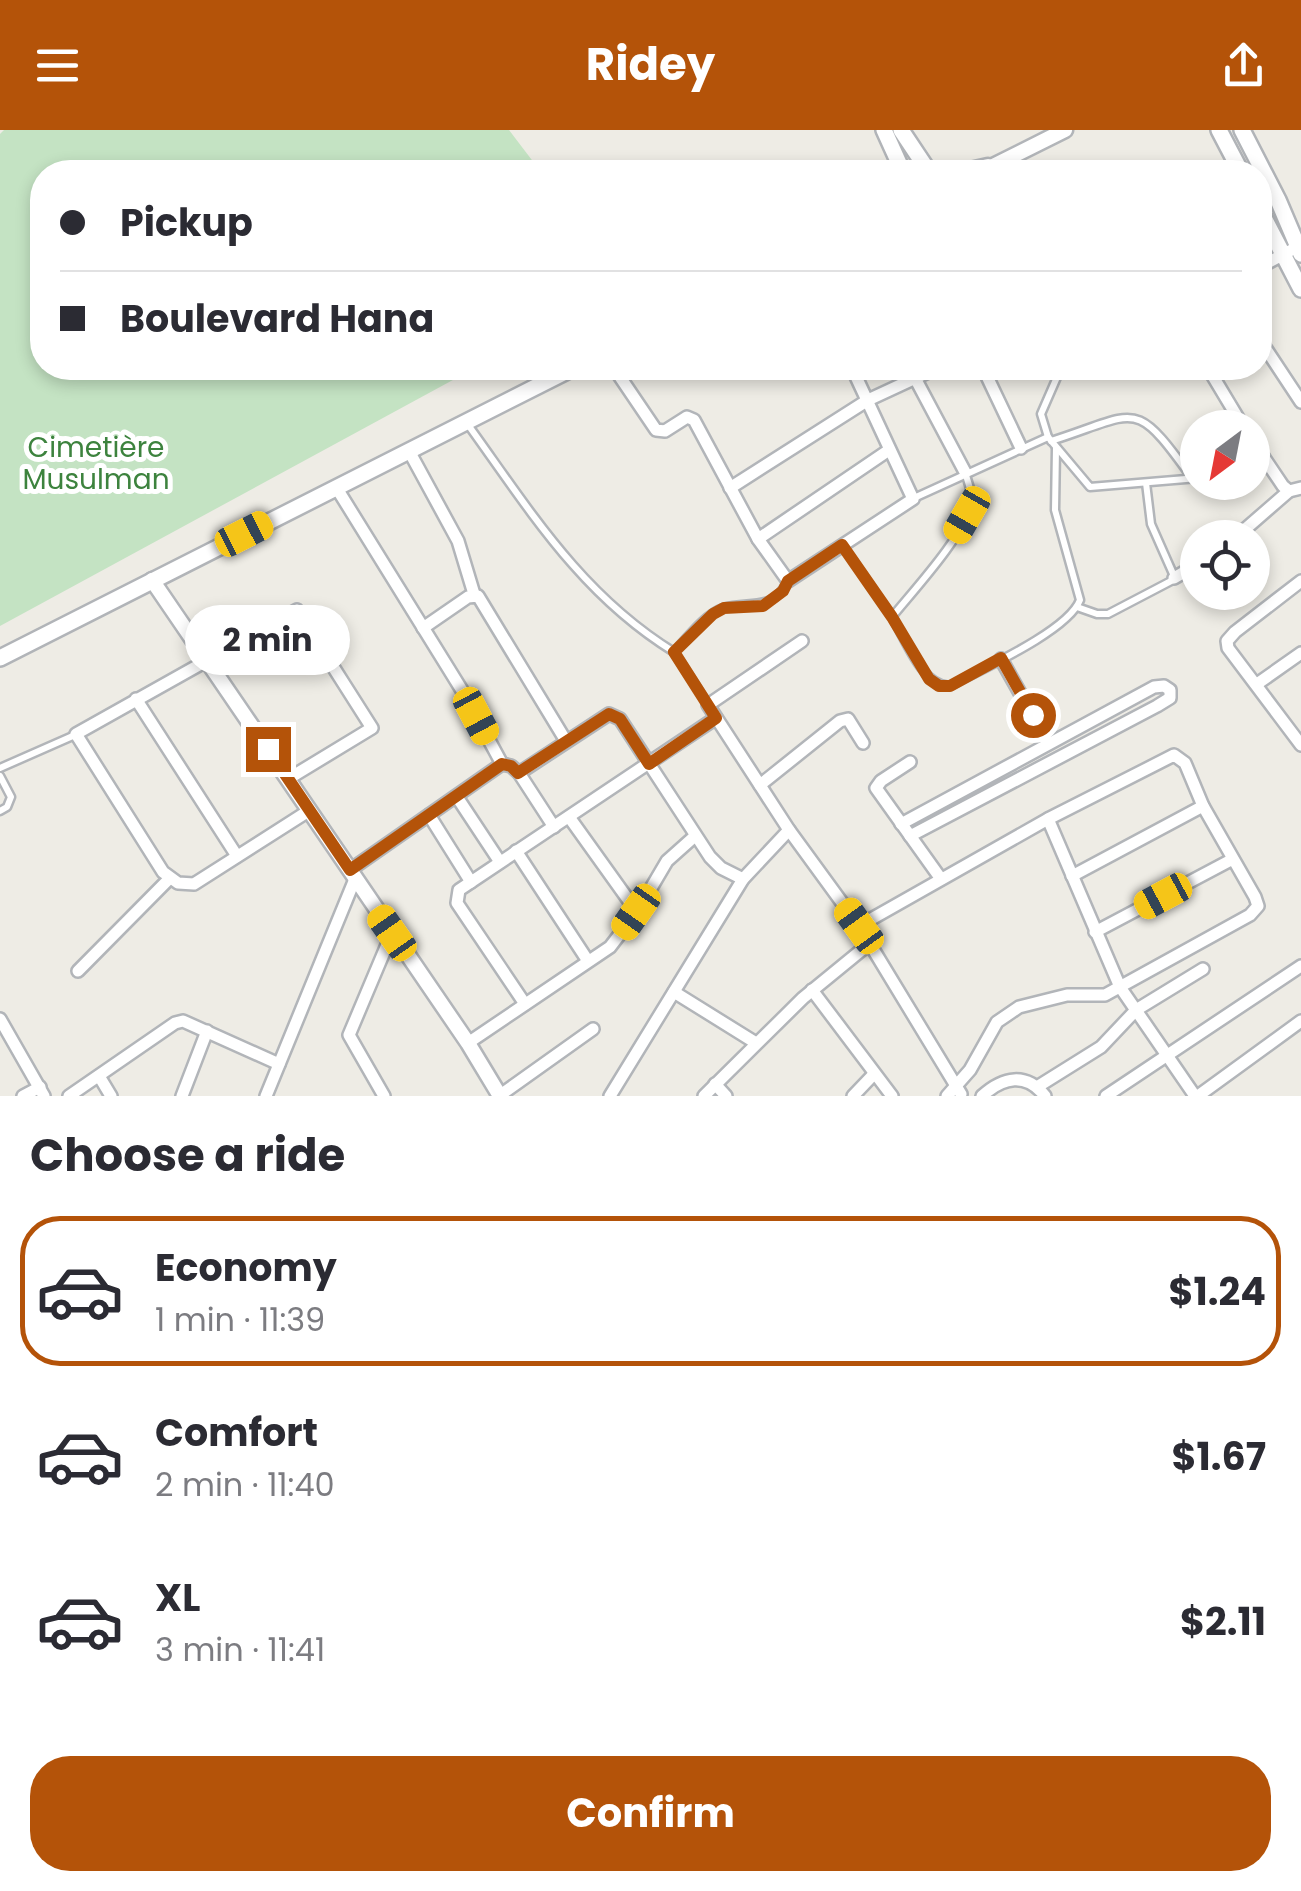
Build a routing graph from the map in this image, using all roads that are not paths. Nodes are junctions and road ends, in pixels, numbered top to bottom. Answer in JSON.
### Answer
{"nodes":[{"id":1,"x":884,"y":130,"type":"edge"},
{"id":2,"x":901,"y":130,"type":"edge"},
{"id":3,"x":1065,"y":130,"type":"edge"},
{"id":4,"x":1219,"y":130,"type":"edge"},
{"id":5,"x":1242,"y":130,"type":"edge"},
{"id":6,"x":897,"y":160,"type":"edge"},
{"id":7,"x":920,"y":160,"type":"edge"},
{"id":8,"x":1015,"y":160,"type":"edge"},
{"id":9,"x":1235,"y":160,"type":"edge"},
{"id":10,"x":1257,"y":160,"type":"edge"},
{"id":11,"x":1272,"y":188,"type":"edge"},
{"id":12,"x":1278,"y":200,"type":"junction"},
{"id":13,"x":1272,"y":203,"type":"edge"},
{"id":14,"x":1272,"y":235,"type":"edge"},
{"id":15,"x":1299,"y":251,"type":"edge"},
{"id":16,"x":1281,"y":256,"type":"junction"},
{"id":17,"x":1272,"y":261,"type":"edge"},
{"id":18,"x":1301,"y":290,"type":"edge"},
{"id":19,"x":1272,"y":358,"type":"edge"},
{"id":20,"x":549,"y":380,"type":"edge"},
{"id":21,"x":622,"y":380,"type":"edge"},
{"id":22,"x":858,"y":380,"type":"edge"},
{"id":23,"x":906,"y":380,"type":"edge"},
{"id":24,"x":921,"y":380,"type":"edge"},
{"id":25,"x":989,"y":380,"type":"edge"},
{"id":26,"x":1057,"y":380,"type":"edge"},
{"id":27,"x":1215,"y":380,"type":"edge"},
{"id":28,"x":868,"y":400,"type":"junction"},
{"id":29,"x":1301,"y":402,"type":"edge"},
{"id":30,"x":1233,"y":410,"type":"edge"},
{"id":31,"x":466,"y":422,"type":"junction"},
{"id":32,"x":1051,"y":442,"type":"junction"},
{"id":33,"x":1021,"y":448,"type":"junction"},
{"id":34,"x":409,"y":450,"type":"junction"},
{"id":35,"x":889,"y":450,"type":"junction"},
{"id":36,"x":1180,"y":460,"type":"edge"},
{"id":37,"x":1270,"y":461,"type":"edge"},
{"id":38,"x":965,"y":472,"type":"junction"},
{"id":39,"x":1180,"y":480,"type":"edge"},
{"id":40,"x":1146,"y":483,"type":"junction"},
{"id":41,"x":336,"y":487,"type":"junction"},
{"id":42,"x":730,"y":488,"type":"junction"},
{"id":43,"x":1295,"y":490,"type":"edge"},
{"id":44,"x":913,"y":499,"type":"junction"},
{"id":45,"x":1257,"y":520,"type":"edge"},
{"id":46,"x":758,"y":539,"type":"junction"},
{"id":47,"x":842,"y":545,"type":"junction"},
{"id":48,"x":1180,"y":574,"type":"edge"},
{"id":49,"x":1174,"y":578,"type":"junction"},
{"id":50,"x":152,"y":580,"type":"junction"},
{"id":51,"x":788,"y":581,"type":"junction"},
{"id":52,"x":1301,"y":581,"type":"edge"},
{"id":53,"x":474,"y":594,"type":"junction"},
{"id":54,"x":1077,"y":607,"type":"junction"},
{"id":55,"x":892,"y":617,"type":"junction"},
{"id":56,"x":423,"y":628,"type":"junction"},
{"id":57,"x":802,"y":642,"type":"dead end"},
{"id":58,"x":674,"y":652,"type":"junction"},
{"id":59,"x":1301,"y":653,"type":"edge"},
{"id":60,"x":0,"y":658,"type":"edge"},
{"id":61,"x":207,"y":658,"type":"junction"},
{"id":62,"x":1001,"y":658,"type":"junction"},
{"id":63,"x":1257,"y":684,"type":"junction"},
{"id":64,"x":136,"y":699,"type":"junction"},
{"id":65,"x":708,"y":704,"type":"junction"},
{"id":66,"x":1101,"y":716,"type":"junction"},
{"id":67,"x":716,"y":718,"type":"junction"},
{"id":68,"x":1296,"y":729,"type":"edge"},
{"id":69,"x":1109,"y":732,"type":"junction"},
{"id":70,"x":76,"y":734,"type":"junction"},
{"id":71,"x":1053,"y":740,"type":"junction"},
{"id":72,"x":566,"y":742,"type":"junction"},
{"id":73,"x":864,"y":743,"type":"dead end"},
{"id":74,"x":1301,"y":746,"type":"edge"},
{"id":75,"x":1065,"y":755,"type":"junction"},
{"id":76,"x":910,"y":762,"type":"dead end"},
{"id":77,"x":502,"y":764,"type":"junction"},
{"id":78,"x":649,"y":764,"type":"junction"},
{"id":79,"x":0,"y":768,"type":"edge"},
{"id":80,"x":518,"y":773,"type":"junction"},
{"id":81,"x":0,"y":776,"type":"edge"},
{"id":82,"x":988,"y":777,"type":"junction"},
{"id":83,"x":288,"y":779,"type":"junction"},
{"id":84,"x":760,"y":785,"type":"junction"},
{"id":85,"x":995,"y":791,"type":"junction"},
{"id":86,"x":458,"y":797,"type":"junction"},
{"id":87,"x":1202,"y":806,"type":"junction"},
{"id":88,"x":310,"y":810,"type":"junction"},
{"id":89,"x":0,"y":811,"type":"edge"},
{"id":90,"x":429,"y":815,"type":"junction"},
{"id":91,"x":569,"y":817,"type":"junction"},
{"id":92,"x":1048,"y":820,"type":"junction"},
{"id":93,"x":901,"y":824,"type":"junction"},
{"id":94,"x":554,"y":828,"type":"junction"},
{"id":95,"x":789,"y":830,"type":"junction"},
{"id":96,"x":695,"y":836,"type":"junction"},
{"id":97,"x":910,"y":836,"type":"junction"},
{"id":98,"x":516,"y":851,"type":"junction"},
{"id":99,"x":237,"y":856,"type":"junction"},
{"id":100,"x":1231,"y":860,"type":"junction"},
{"id":101,"x":500,"y":862,"type":"junction"},
{"id":102,"x":352,"y":874,"type":"junction"},
{"id":103,"x":1072,"y":876,"type":"junction"},
{"id":104,"x":170,"y":878,"type":"junction"},
{"id":105,"x":743,"y":879,"type":"junction"},
{"id":106,"x":940,"y":879,"type":"junction"},
{"id":107,"x":471,"y":882,"type":"junction"},
{"id":108,"x":636,"y":912,"type":"junction"},
{"id":109,"x":859,"y":926,"type":"junction"},
{"id":110,"x":1095,"y":932,"type":"junction"},
{"id":111,"x":392,"y":933,"type":"junction"},
{"id":112,"x":869,"y":944,"type":"junction"},
{"id":113,"x":588,"y":961,"type":"junction"},
{"id":114,"x":1301,"y":966,"type":"edge"},
{"id":115,"x":1203,"y":969,"type":"dead end"},
{"id":116,"x":78,"y":971,"type":"dead end"},
{"id":117,"x":1120,"y":986,"type":"junction"},
{"id":118,"x":812,"y":990,"type":"junction"},
{"id":119,"x":674,"y":992,"type":"junction"},
{"id":120,"x":525,"y":1004,"type":"junction"},
{"id":121,"x":1136,"y":1010,"type":"junction"},
{"id":122,"x":0,"y":1019,"type":"edge"},
{"id":123,"x":1296,"y":1024,"type":"edge"},
{"id":124,"x":593,"y":1029,"type":"dead end"},
{"id":125,"x":208,"y":1031,"type":"junction"},
{"id":126,"x":1301,"y":1042,"type":"edge"},
{"id":127,"x":468,"y":1043,"type":"junction"},
{"id":128,"x":756,"y":1043,"type":"junction"},
{"id":129,"x":1168,"y":1056,"type":"junction"},
{"id":130,"x":279,"y":1064,"type":"junction"},
{"id":131,"x":874,"y":1074,"type":"junction"},
{"id":132,"x":99,"y":1076,"type":"junction"},
{"id":133,"x":715,"y":1084,"type":"junction"},
{"id":134,"x":1041,"y":1091,"type":"edge"},
{"id":135,"x":42,"y":1092,"type":"edge"},
{"id":136,"x":270,"y":1094,"type":"edge"},
{"id":137,"x":958,"y":1094,"type":"edge"},
{"id":138,"x":23,"y":1096,"type":"edge"},
{"id":139,"x":70,"y":1096,"type":"edge"},
{"id":140,"x":111,"y":1096,"type":"edge"},
{"id":141,"x":182,"y":1096,"type":"edge"},
{"id":142,"x":384,"y":1096,"type":"edge"},
{"id":143,"x":499,"y":1096,"type":"edge"},
{"id":144,"x":610,"y":1096,"type":"edge"},
{"id":145,"x":704,"y":1096,"type":"edge"},
{"id":146,"x":726,"y":1096,"type":"edge"},
{"id":147,"x":853,"y":1096,"type":"edge"},
{"id":148,"x":892,"y":1096,"type":"edge"},
{"id":149,"x":982,"y":1096,"type":"edge"},
{"id":150,"x":1106,"y":1096,"type":"edge"},
{"id":151,"x":1196,"y":1096,"type":"edge"}],
"edges":[{"from":1,"to":6,"type":"main road"},
{"from":2,"to":7,"type":"main road"},
{"from":3,"to":8,"type":"street"},
{"from":4,"to":9,"type":"main road"},
{"from":5,"to":10,"type":"main road"},
{"from":11,"to":12,"type":"main road"},
{"from":12,"to":13,"type":"street"},
{"from":12,"to":15,"type":"main road"},
{"from":14,"to":16,"type":"main road"},
{"from":15,"to":16,"type":"street"},
{"from":16,"to":17,"type":"street"},
{"from":16,"to":18,"type":"main road"},
{"from":19,"to":29,"type":"street"},
{"from":20,"to":31,"type":"main road"},
{"from":21,"to":42,"type":"street"},
{"from":22,"to":28,"type":"street"},
{"from":23,"to":28,"type":"street"},
{"from":24,"to":38,"type":"street"},
{"from":25,"to":33,"type":"street"},
{"from":26,"to":32,"type":"lane"},
{"from":27,"to":30,"type":"street"},
{"from":28,"to":35,"type":"street"},
{"from":28,"to":42,"type":"street"},
{"from":31,"to":34,"type":"main road"},
{"from":31,"to":58,"type":"lane"},
{"from":32,"to":33,"type":"lane"},
{"from":32,"to":36,"type":"lane"},
{"from":32,"to":40,"type":"lane"},
{"from":32,"to":54,"type":"lane"},
{"from":33,"to":38,"type":"lane"},
{"from":34,"to":41,"type":"main road"},
{"from":34,"to":53,"type":"street"},
{"from":35,"to":44,"type":"street"},
{"from":35,"to":46,"type":"street"},
{"from":37,"to":43,"type":"street"},
{"from":38,"to":44,"type":"lane"},
{"from":38,"to":55,"type":"lane"},
{"from":39,"to":40,"type":"lane"},
{"from":40,"to":49,"type":"lane"},
{"from":41,"to":50,"type":"main road"},
{"from":41,"to":56,"type":"street"},
{"from":42,"to":46,"type":"street"},
{"from":43,"to":45,"type":"street"},
{"from":44,"to":47,"type":"street"},
{"from":46,"to":51,"type":"street"},
{"from":47,"to":51,"type":"street"},
{"from":47,"to":55,"type":"lane"},
{"from":48,"to":49,"type":"street"},
{"from":49,"to":54,"type":"lane"},
{"from":50,"to":60,"type":"main road"},
{"from":50,"to":61,"type":"street"},
{"from":51,"to":58,"type":"lane"},
{"from":52,"to":63,"type":"street"},
{"from":53,"to":56,"type":"street"},
{"from":53,"to":72,"type":"street"},
{"from":54,"to":62,"type":"lane"},
{"from":55,"to":62,"type":"lane"},
{"from":56,"to":77,"type":"street"},
{"from":57,"to":65,"type":"street"},
{"from":58,"to":65,"type":"lane"},
{"from":59,"to":63,"type":"street"},
{"from":61,"to":64,"type":"street"},
{"from":61,"to":83,"type":"street"},
{"from":61,"to":83,"type":"street"},
{"from":62,"to":71,"type":"street"},
{"from":63,"to":68,"type":"street"},
{"from":64,"to":70,"type":"street"},
{"from":64,"to":99,"type":"street"},
{"from":65,"to":67,"type":"street"},
{"from":66,"to":69,"type":"street"},
{"from":66,"to":69,"type":"street"},
{"from":66,"to":71,"type":"street"},
{"from":67,"to":78,"type":"street"},
{"from":67,"to":84,"type":"street"},
{"from":68,"to":74,"type":"street"},
{"from":69,"to":75,"type":"street"},
{"from":70,"to":79,"type":"lane"},
{"from":70,"to":104,"type":"street"},
{"from":71,"to":75,"type":"street"},
{"from":71,"to":82,"type":"street"},
{"from":72,"to":78,"type":"street"},
{"from":72,"to":80,"type":"street"},
{"from":73,"to":84,"type":"street"},
{"from":75,"to":85,"type":"street"},
{"from":76,"to":93,"type":"street"},
{"from":77,"to":80,"type":"street"},
{"from":77,"to":86,"type":"street"},
{"from":78,"to":91,"type":"street"},
{"from":78,"to":96,"type":"street"},
{"from":80,"to":94,"type":"street"},
{"from":81,"to":89,"type":"lane"},
{"from":82,"to":85,"type":"street"},
{"from":82,"to":93,"type":"street"},
{"from":83,"to":88,"type":"street"},
{"from":84,"to":95,"type":"street"},
{"from":85,"to":97,"type":"street"},
{"from":86,"to":90,"type":"street"},
{"from":86,"to":101,"type":"street"},
{"from":87,"to":92,"type":"street"},
{"from":87,"to":100,"type":"street"},
{"from":87,"to":103,"type":"street"},
{"from":88,"to":99,"type":"street"},
{"from":88,"to":102,"type":"street"},
{"from":90,"to":102,"type":"street"},
{"from":90,"to":107,"type":"street"},
{"from":91,"to":94,"type":"street"},
{"from":91,"to":108,"type":"street"},
{"from":92,"to":103,"type":"street"},
{"from":92,"to":106,"type":"street"},
{"from":93,"to":97,"type":"street"},
{"from":94,"to":98,"type":"street"},
{"from":95,"to":105,"type":"street"},
{"from":95,"to":109,"type":"street"},
{"from":96,"to":105,"type":"street"},
{"from":96,"to":108,"type":"street"},
{"from":97,"to":106,"type":"street"},
{"from":98,"to":101,"type":"street"},
{"from":98,"to":113,"type":"street"},
{"from":99,"to":104,"type":"street"},
{"from":100,"to":110,"type":"street"},
{"from":100,"to":117,"type":"street"},
{"from":101,"to":107,"type":"street"},
{"from":102,"to":111,"type":"street"},
{"from":102,"to":130,"type":"street"},
{"from":103,"to":110,"type":"street"},
{"from":104,"to":116,"type":"street"},
{"from":105,"to":119,"type":"street"},
{"from":106,"to":109,"type":"street"},
{"from":107,"to":120,"type":"street"},
{"from":108,"to":113,"type":"street"},
{"from":109,"to":112,"type":"street"},
{"from":110,"to":117,"type":"street"},
{"from":111,"to":127,"type":"street"},
{"from":111,"to":142,"type":"street"},
{"from":112,"to":118,"type":"street"},
{"from":112,"to":137,"type":"street"},
{"from":113,"to":120,"type":"street"},
{"from":114,"to":129,"type":"street"},
{"from":115,"to":121,"type":"street"},
{"from":117,"to":121,"type":"street"},
{"from":117,"to":137,"type":"street"},
{"from":118,"to":128,"type":"street"},
{"from":118,"to":131,"type":"street"},
{"from":119,"to":128,"type":"street"},
{"from":119,"to":144,"type":"street"},
{"from":120,"to":127,"type":"street"},
{"from":121,"to":129,"type":"street"},
{"from":121,"to":134,"type":"street"},
{"from":122,"to":135,"type":"street"},
{"from":123,"to":126,"type":"street"},
{"from":123,"to":151,"type":"street"},
{"from":124,"to":143,"type":"street"},
{"from":125,"to":130,"type":"street"},
{"from":125,"to":132,"type":"street"},
{"from":125,"to":141,"type":"street"},
{"from":127,"to":143,"type":"street"},
{"from":128,"to":133,"type":"street"},
{"from":129,"to":150,"type":"street"},
{"from":129,"to":151,"type":"street"},
{"from":130,"to":136,"type":"street"},
{"from":131,"to":147,"type":"street"},
{"from":131,"to":148,"type":"street"},
{"from":132,"to":139,"type":"street"},
{"from":132,"to":140,"type":"street"},
{"from":133,"to":145,"type":"street"},
{"from":133,"to":146,"type":"street"},
{"from":134,"to":149,"type":"street"},
{"from":135,"to":138,"type":"street"}]}
